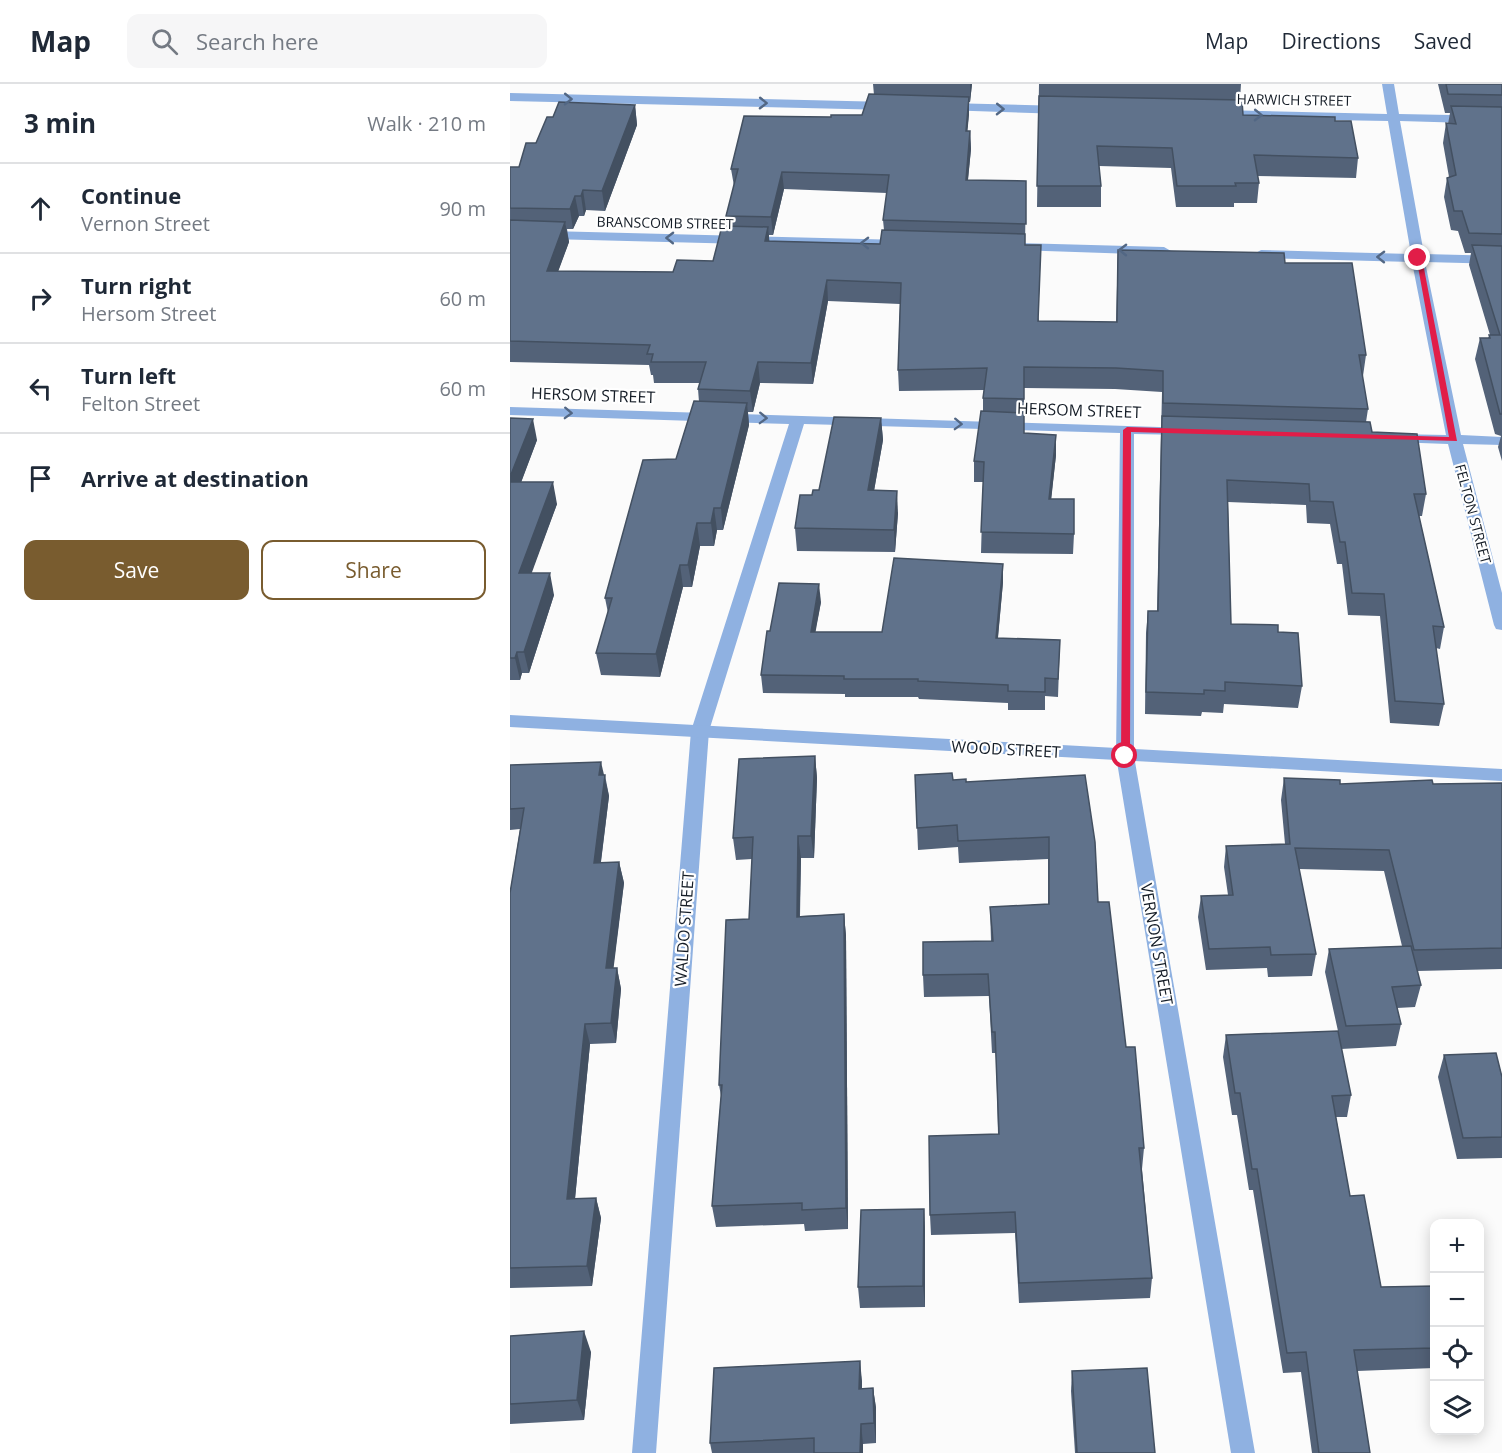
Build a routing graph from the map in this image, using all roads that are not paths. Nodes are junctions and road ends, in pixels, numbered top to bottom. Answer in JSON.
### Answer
{"nodes":[{"id":1,"x":1388,"y":84,"type":"edge"},
{"id":2,"x":510,"y":97,"type":"edge"},
{"id":3,"x":904,"y":106,"type":"edge"},
{"id":4,"x":928,"y":107,"type":"edge"},
{"id":5,"x":1072,"y":110,"type":"edge"},
{"id":6,"x":1203,"y":113,"type":"edge"},
{"id":7,"x":1394,"y":118,"type":"junction"},
{"id":8,"x":1502,"y":120,"type":"edge"},
{"id":9,"x":510,"y":234,"type":"edge"},
{"id":10,"x":916,"y":245,"type":"edge"},
{"id":11,"x":1000,"y":247,"type":"edge"},
{"id":12,"x":1179,"y":252,"type":"edge"},
{"id":13,"x":1251,"y":254,"type":"edge"},
{"id":14,"x":1418,"y":258,"type":"junction"},
{"id":15,"x":1502,"y":260,"type":"edge"},
{"id":16,"x":510,"y":411,"type":"edge"},
{"id":17,"x":798,"y":419,"type":"junction"},
{"id":18,"x":1127,"y":430,"type":"junction"},
{"id":19,"x":1197,"y":432,"type":"edge"},
{"id":20,"x":1372,"y":437,"type":"edge"},
{"id":21,"x":1454,"y":440,"type":"junction"},
{"id":22,"x":1502,"y":441,"type":"edge"},
{"id":23,"x":1502,"y":625,"type":"edge"},
{"id":24,"x":510,"y":721,"type":"edge"},
{"id":25,"x":700,"y":731,"type":"junction"},
{"id":26,"x":1125,"y":756,"type":"junction"},
{"id":27,"x":1502,"y":775,"type":"edge"},
{"id":28,"x":644,"y":1453,"type":"edge"},
{"id":29,"x":1243,"y":1453,"type":"edge"}],
"edges":[{"from":1,"to":7,"type":"street","name":"FELTON STREET"},
{"from":2,"to":3,"type":"street","one_way":true},
{"from":4,"to":5,"type":"street","one_way":true},
{"from":6,"to":7,"type":"street","name":"HARWICH STREET","one_way":true},
{"from":7,"to":8,"type":"street","name":"HARWICH STREET"},
{"from":7,"to":14,"type":"street","name":"FELTON STREET"},
{"from":10,"to":9,"type":"street","name":"BRANSCOMB STREET","one_way":true},
{"from":12,"to":11,"type":"street","one_way":true},
{"from":14,"to":13,"type":"street","one_way":true},
{"from":14,"to":15,"type":"street"},
{"from":14,"to":21,"type":"street","name":"FELTON STREET"},
{"from":16,"to":17,"type":"street","name":"HERSOM STREET","one_way":true},
{"from":17,"to":18,"type":"street","name":"HERSOM STREET","one_way":true},
{"from":17,"to":25,"type":"street","name":"WALDO STREET"},
{"from":18,"to":19,"type":"street","name":"HERSOM STREET"},
{"from":18,"to":26,"type":"street","name":"VERNON STREET"},
{"from":20,"to":21,"type":"street"},
{"from":21,"to":22,"type":"street"},
{"from":21,"to":23,"type":"street","name":"FELTON STREET"},
{"from":24,"to":25,"type":"street","name":"WOOD STREET"},
{"from":25,"to":26,"type":"street","name":"WOOD STREET"},
{"from":25,"to":28,"type":"street","name":"WALDO STREET"},
{"from":26,"to":27,"type":"street","name":"WOOD STREET"},
{"from":26,"to":29,"type":"street","name":"VERNON STREET"}]}
